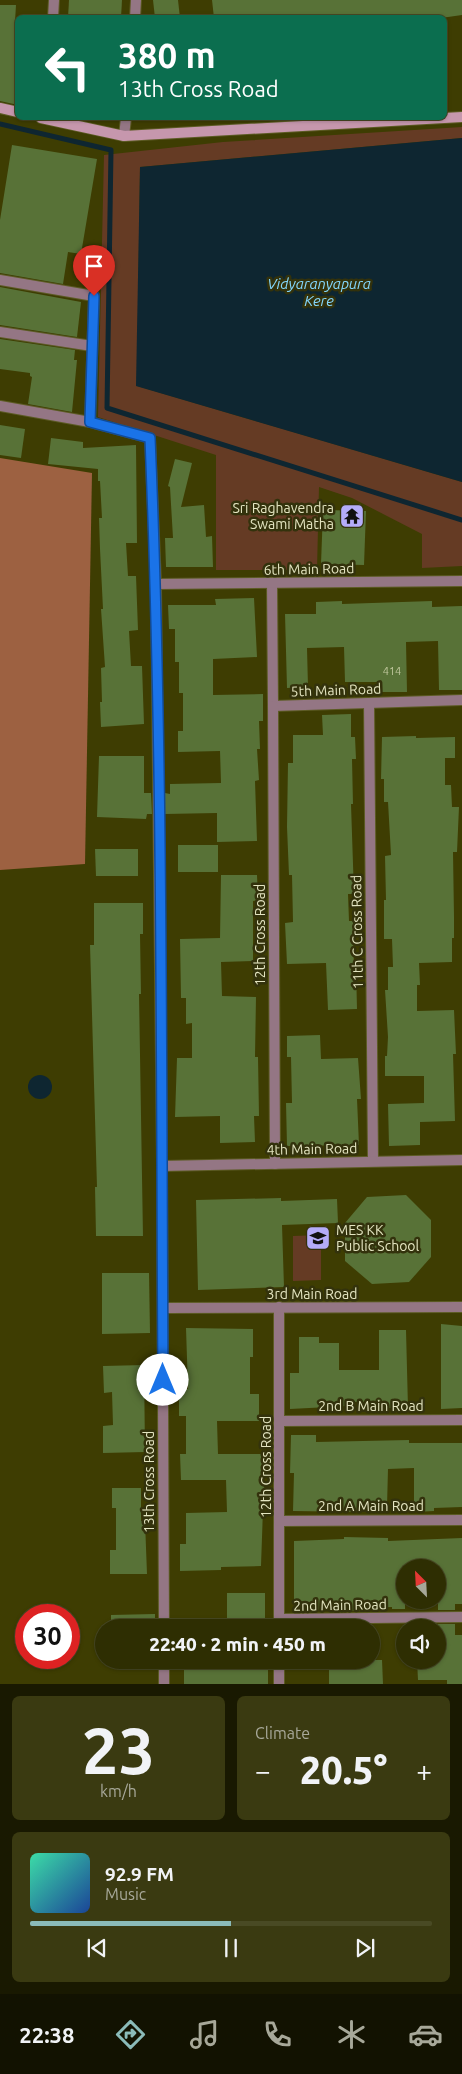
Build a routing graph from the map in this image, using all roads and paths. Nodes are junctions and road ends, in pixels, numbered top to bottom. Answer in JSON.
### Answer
{"nodes":[{"id":1,"x":54,"y":0,"type":"edge"},
{"id":2,"x":136,"y":0,"type":"edge"},
{"id":3,"x":53,"y":15,"type":"edge"},
{"id":4,"x":135,"y":15,"type":"edge"},
{"id":5,"x":0,"y":108,"type":"edge"},
{"id":6,"x":15,"y":111,"type":"edge"},
{"id":7,"x":462,"y":117,"type":"edge"},
{"id":8,"x":447,"y":118,"type":"edge"},
{"id":9,"x":52,"y":120,"type":"edge"},
{"id":10,"x":126,"y":120,"type":"edge"},
{"id":11,"x":409,"y":120,"type":"edge"},
{"id":12,"x":124,"y":136,"type":"junction"},
{"id":13,"x":0,"y":280,"type":"edge"},
{"id":14,"x":0,"y":332,"type":"edge"},
{"id":15,"x":92,"y":346,"type":"junction"},
{"id":16,"x":0,"y":406,"type":"edge"},
{"id":17,"x":90,"y":422,"type":"junction"},
{"id":18,"x":462,"y":581,"type":"edge"},
{"id":19,"x":272,"y":583,"type":"junction"},
{"id":20,"x":156,"y":584,"type":"junction"},
{"id":21,"x":462,"y":700,"type":"edge"},
{"id":22,"x":369,"y":703,"type":"junction"},
{"id":23,"x":273,"y":706,"type":"junction"},
{"id":24,"x":462,"y":1160,"type":"edge"},
{"id":25,"x":373,"y":1162,"type":"junction"},
{"id":26,"x":275,"y":1164,"type":"junction"},
{"id":27,"x":162,"y":1166,"type":"junction"},
{"id":28,"x":462,"y":1306,"type":"edge"},
{"id":29,"x":163,"y":1308,"type":"junction"},
{"id":30,"x":279,"y":1308,"type":"junction"},
{"id":31,"x":462,"y":1420,"type":"edge"},
{"id":32,"x":279,"y":1421,"type":"junction"},
{"id":33,"x":279,"y":1520,"type":"junction"},
{"id":34,"x":462,"y":1520,"type":"edge"},
{"id":35,"x":462,"y":1617,"type":"edge"},
{"id":36,"x":164,"y":1619,"type":"edge"},
{"id":37,"x":279,"y":1619,"type":"edge"},
{"id":38,"x":380,"y":1620,"type":"edge"},
{"id":39,"x":164,"y":1669,"type":"edge"},
{"id":40,"x":279,"y":1669,"type":"edge"},
{"id":41,"x":164,"y":1684,"type":"edge"},
{"id":42,"x":279,"y":1684,"type":"edge"}],
"edges":[{"from":1,"to":3,"type":"street"},
{"from":2,"to":4,"type":"street"},
{"from":5,"to":6,"type":"street"},
{"from":7,"to":8,"type":"street"},
{"from":9,"to":12,"type":"street"},
{"from":10,"to":12,"type":"street"},
{"from":11,"to":12,"type":"street"},
{"from":13,"to":15,"type":"street"},
{"from":14,"to":15,"type":"street"},
{"from":15,"to":17,"type":"street"},
{"from":16,"to":17,"type":"street"},
{"from":17,"to":20,"type":"street","name":"13th Cross Road"},
{"from":18,"to":19,"type":"street","name":"6th Main Road"},
{"from":19,"to":20,"type":"street","name":"6th Main Road"},
{"from":19,"to":23,"type":"street","name":"5th Main Road"},
{"from":20,"to":27,"type":"street","name":"13th Cross Road"},
{"from":21,"to":22,"type":"street","name":"5th Main Road"},
{"from":22,"to":23,"type":"street","name":"5th Main Road"},
{"from":22,"to":25,"type":"street","name":"11th C Cross Road"},
{"from":23,"to":26,"type":"street","name":"12th Cross Road"},
{"from":24,"to":25,"type":"street","name":"4th Main Road"},
{"from":25,"to":26,"type":"street","name":"4th Main Road"},
{"from":26,"to":27,"type":"street","name":"4th Main Road"},
{"from":27,"to":29,"type":"street","name":"13th Cross Road"},
{"from":28,"to":30,"type":"street","name":"3rd Main Road"},
{"from":29,"to":30,"type":"street","name":"3rd Main Road"},
{"from":29,"to":36,"type":"street","name":"13th Cross Road"},
{"from":30,"to":32,"type":"street","name":"12th Cross Road"},
{"from":31,"to":32,"type":"street","name":"2nd B Main Road"},
{"from":32,"to":33,"type":"street","name":"12th Cross Road"},
{"from":33,"to":34,"type":"street","name":"2nd A Main Road"},
{"from":33,"to":37,"type":"street","name":"12th Cross Road"},
{"from":35,"to":38,"type":"street","name":"2nd Main Road"},
{"from":39,"to":41,"type":"street"},
{"from":40,"to":42,"type":"street"}]}
